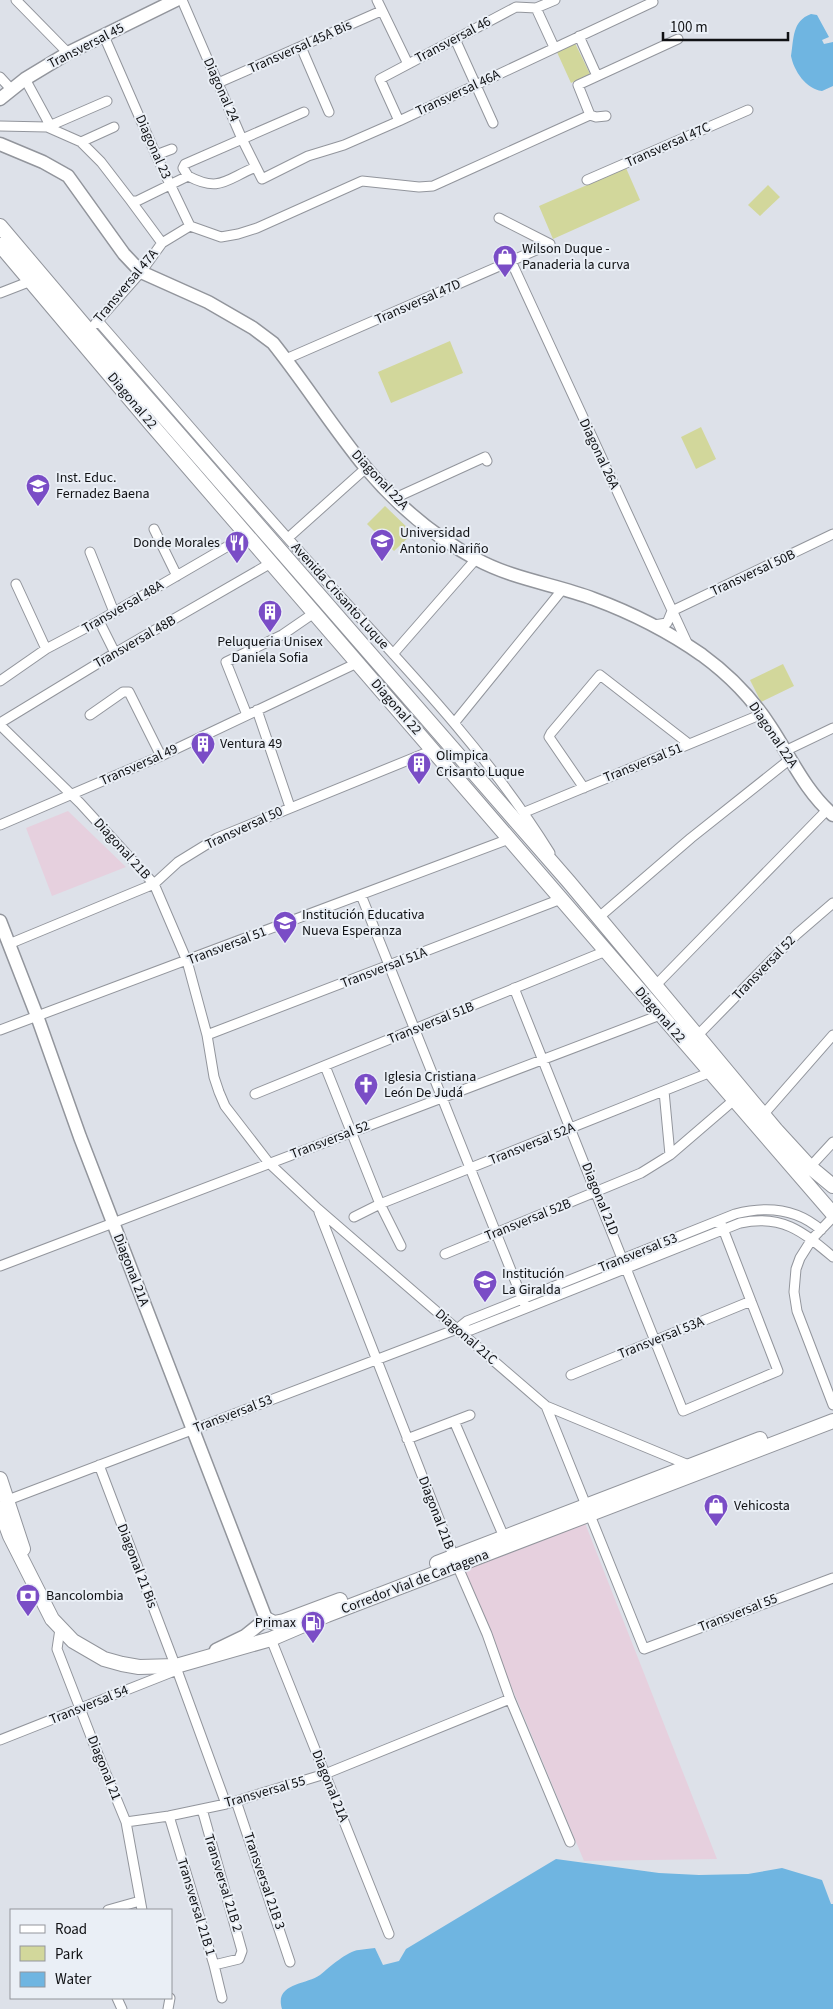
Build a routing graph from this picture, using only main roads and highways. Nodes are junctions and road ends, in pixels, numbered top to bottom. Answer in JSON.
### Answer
{"nodes":[{"id":1,"x":0,"y":226,"type":"edge"},
{"id":2,"x":0,"y":245,"type":"edge"},
{"id":3,"x":833,"y":1186,"type":"edge"},
{"id":4,"x":833,"y":1216,"type":"edge"},
{"id":5,"x":833,"y":1411,"type":"edge"},
{"id":6,"x":833,"y":1421,"type":"edge"},
{"id":7,"x":0,"y":1479,"type":"edge"},
{"id":8,"x":4,"y":1504,"type":"edge"},
{"id":9,"x":587,"y":1510,"type":"junction"},
{"id":10,"x":455,"y":1561,"type":"junction"},
{"id":11,"x":266,"y":1619,"type":"road end"}],
"edges":[{"from":1,"to":3,"type":"main road","name":"Diagonal 22"},
{"from":2,"to":4,"type":"main road","name":"Diagonal 22"},
{"from":5,"to":9,"type":"main road","name":"Corredor Vial de Cartagena"},
{"from":6,"to":9,"type":"main road","name":"Corredor Vial de Cartagena"},
{"from":7,"to":8,"type":"main road","name":"Corredor Vial de Cartagena"},
{"from":8,"to":10,"type":"main road","name":"Corredor Vial de Cartagena"},
{"from":9,"to":10,"type":"main road","name":"Corredor Vial de Cartagena"},
{"from":9,"to":10,"type":"main road","name":"Corredor Vial de Cartagena"},
{"from":10,"to":11,"type":"main road","name":"Corredor Vial de Cartagena"}]}
